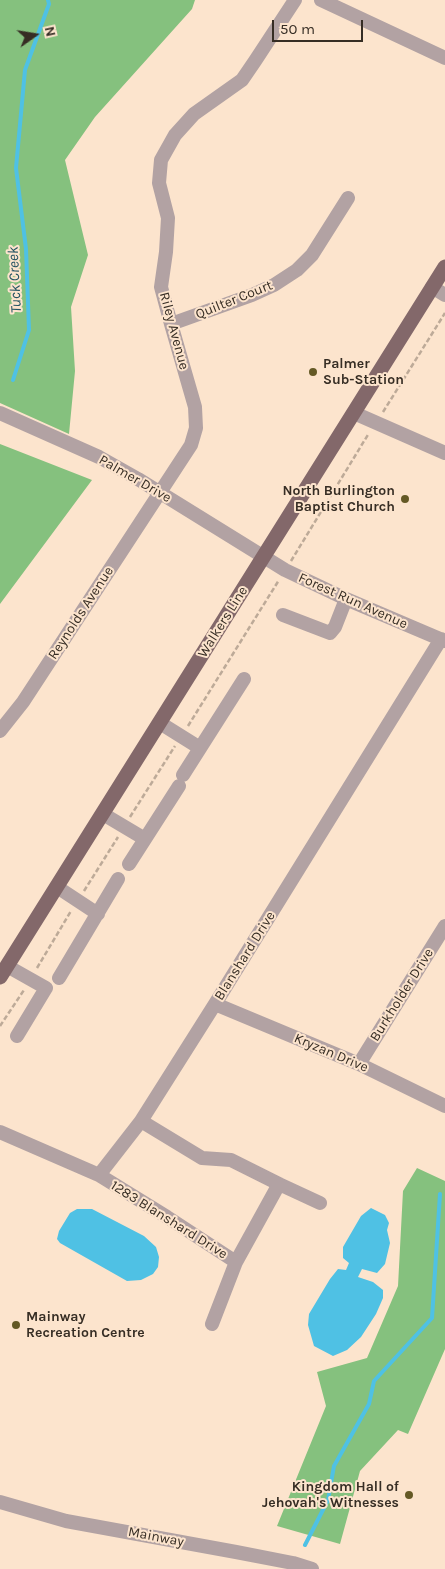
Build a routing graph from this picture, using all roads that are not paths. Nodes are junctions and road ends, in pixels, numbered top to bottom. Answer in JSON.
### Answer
{"nodes":[{"id":1,"x":295,"y":0,"type":"edge"},
{"id":2,"x":321,"y":0,"type":"edge"},
{"id":3,"x":445,"y":58,"type":"edge"},
{"id":4,"x":348,"y":198,"type":"dead end"},
{"id":5,"x":445,"y":267,"type":"edge"},
{"id":6,"x":439,"y":291,"type":"edge"},
{"id":7,"x":171,"y":324,"type":"junction"},
{"id":8,"x":0,"y":413,"type":"edge"},
{"id":9,"x":354,"y":413,"type":"junction"},
{"id":10,"x":445,"y":453,"type":"edge"},
{"id":11,"x":160,"y":493,"type":"junction"},
{"id":12,"x":263,"y":558,"type":"junction"},
{"id":13,"x":346,"y":599,"type":"junction"},
{"id":14,"x":283,"y":615,"type":"dead end"},
{"id":15,"x":443,"y":640,"type":"edge"},
{"id":16,"x":244,"y":679,"type":"dead end"},
{"id":17,"x":160,"y":723,"type":"junction"},
{"id":18,"x":0,"y":731,"type":"edge"},
{"id":19,"x":200,"y":748,"type":"junction"},
{"id":20,"x":103,"y":814,"type":"junction"},
{"id":21,"x":145,"y":839,"type":"junction"},
{"id":22,"x":129,"y":864,"type":"dead end"},
{"id":23,"x":118,"y":879,"type":"dead end"},
{"id":24,"x":57,"y":887,"type":"junction"},
{"id":25,"x":98,"y":914,"type":"junction"},
{"id":26,"x":445,"y":926,"type":"edge"},
{"id":27,"x":4,"y":972,"type":"edge"},
{"id":28,"x":59,"y":978,"type":"dead end"},
{"id":29,"x":215,"y":1004,"type":"junction"},
{"id":30,"x":17,"y":1036,"type":"dead end"},
{"id":31,"x":359,"y":1064,"type":"junction"},
{"id":32,"x":445,"y":1106,"type":"edge"},
{"id":33,"x":141,"y":1121,"type":"junction"},
{"id":34,"x":0,"y":1132,"type":"edge"},
{"id":35,"x":99,"y":1175,"type":"junction"},
{"id":36,"x":279,"y":1184,"type":"junction"},
{"id":37,"x":320,"y":1203,"type":"dead end"},
{"id":38,"x":236,"y":1262,"type":"junction"},
{"id":39,"x":212,"y":1324,"type":"dead end"},
{"id":40,"x":0,"y":1502,"type":"edge"},
{"id":41,"x":312,"y":1569,"type":"edge"}],
"edges":[{"from":1,"to":7,"type":"street","name":"Riley Avenue"},
{"from":2,"to":3,"type":"street"},
{"from":4,"to":7,"type":"street","name":"Quilter Court"},
{"from":5,"to":6,"type":"main road","name":"Walkers Line"},
{"from":6,"to":9,"type":"main road","name":"Walkers Line"},
{"from":7,"to":11,"type":"street","name":"Riley Avenue"},
{"from":8,"to":11,"type":"street","name":"Palmer Drive"},
{"from":9,"to":10,"type":"street"},
{"from":9,"to":12,"type":"main road","name":"Walkers Line"},
{"from":11,"to":12,"type":"street","name":"Palmer Drive"},
{"from":11,"to":18,"type":"street","name":"Reynolds Avenue"},
{"from":12,"to":13,"type":"street","name":"Forest Run Avenue"},
{"from":12,"to":17,"type":"main road","name":"Walkers Line"},
{"from":13,"to":14,"type":"street"},
{"from":13,"to":15,"type":"street","name":"Forest Run Avenue"},
{"from":15,"to":29,"type":"street","name":"Blanshard Drive"},
{"from":16,"to":19,"type":"street"},
{"from":17,"to":19,"type":"street"},
{"from":17,"to":20,"type":"main road","name":"Walkers Line"},
{"from":19,"to":21,"type":"street"},
{"from":20,"to":21,"type":"street"},
{"from":20,"to":24,"type":"main road","name":"Walkers Line"},
{"from":21,"to":22,"type":"street"},
{"from":23,"to":25,"type":"street"},
{"from":24,"to":25,"type":"street"},
{"from":24,"to":27,"type":"main road","name":"Walkers Line"},
{"from":25,"to":28,"type":"street"},
{"from":26,"to":31,"type":"street","name":"Burkholder Drive"},
{"from":27,"to":30,"type":"street"},
{"from":29,"to":31,"type":"street","name":"Kryzan Drive"},
{"from":29,"to":33,"type":"street","name":"Blanshard Drive"},
{"from":31,"to":32,"type":"street","name":"Kryzan Drive"},
{"from":33,"to":35,"type":"street","name":"Blanshard Drive"},
{"from":33,"to":36,"type":"street"},
{"from":34,"to":35,"type":"street"},
{"from":35,"to":38,"type":"street","name":"1283 Blanshard Drive"},
{"from":36,"to":37,"type":"street"},
{"from":36,"to":38,"type":"street","name":"1283 Blanshard Drive"},
{"from":38,"to":39,"type":"street"},
{"from":40,"to":41,"type":"street","name":"Mainway"}]}
